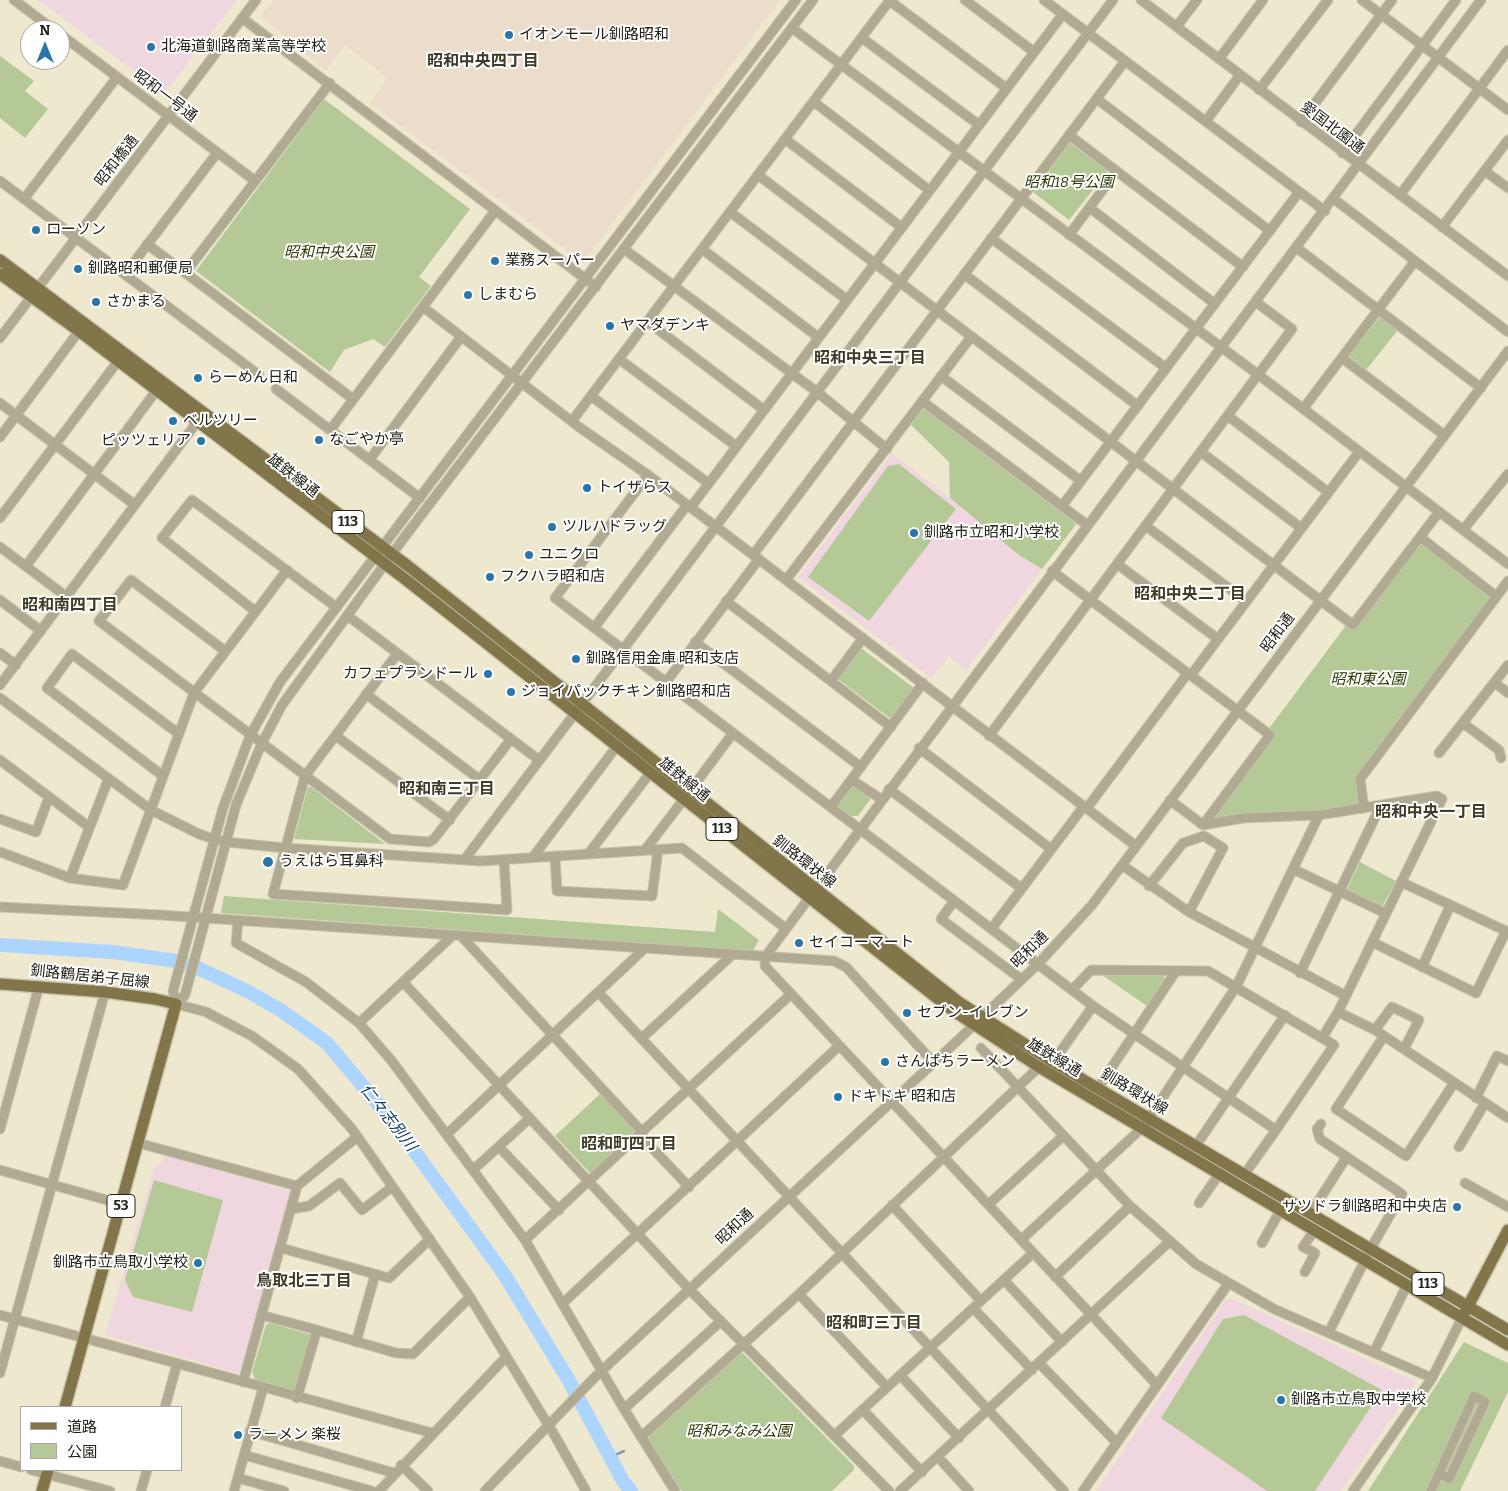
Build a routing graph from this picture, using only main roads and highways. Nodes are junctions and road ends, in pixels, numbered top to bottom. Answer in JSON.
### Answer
{"nodes":[{"id":1,"x":0,"y":260,"type":"edge"},
{"id":2,"x":0,"y":274,"type":"edge"},
{"id":3,"x":34,"y":292,"type":"junction"},
{"id":4,"x":578,"y":709,"type":"junction"},
{"id":5,"x":687,"y":795,"type":"junction"},
{"id":6,"x":0,"y":984,"type":"edge"},
{"id":7,"x":978,"y":1021,"type":"junction"},
{"id":8,"x":1145,"y":1123,"type":"junction"},
{"id":9,"x":1508,"y":1230,"type":"edge"},
{"id":10,"x":1368,"y":1254,"type":"junction"},
{"id":11,"x":1467,"y":1306,"type":"junction"},
{"id":12,"x":1462,"y":1318,"type":"junction"},
{"id":13,"x":1508,"y":1330,"type":"edge"},
{"id":14,"x":1508,"y":1345,"type":"edge"},
{"id":15,"x":65,"y":1406,"type":"edge"},
{"id":16,"x":47,"y":1472,"type":"edge"},
{"id":17,"x":42,"y":1491,"type":"edge"}],
"edges":[{"from":1,"to":3,"type":"main road","name":"雄鉄線通","number":"113"},
{"from":2,"to":3,"type":"main road","name":"雄鉄線通","number":"113"},
{"from":3,"to":4,"type":"main road","name":"雄鉄線通","number":"113"},
{"from":3,"to":4,"type":"main road","name":"雄鉄線通","number":"113"},
{"from":4,"to":5,"type":"main road","name":"雄鉄線通","number":"113"},
{"from":4,"to":5,"type":"main road","name":"雄鉄線通","number":"113"},
{"from":5,"to":7,"type":"main road","name":"雄鉄線通","number":"113"},
{"from":6,"to":15,"type":"main road","name":"釧路鶴居弟子屈線","number":"53"},
{"from":7,"to":8,"type":"main road","name":"釧路環状線","number":"113"},
{"from":7,"to":8,"type":"main road","name":"雄鉄線通","number":"113"},
{"from":8,"to":10,"type":"main road","name":"釧路環状線","number":"113"},
{"from":8,"to":10,"type":"main road","name":"雄鉄線通","number":"113"},
{"from":9,"to":11,"type":"main road"},
{"from":10,"to":11,"type":"main road","name":"釧路環状線","number":"113"},
{"from":10,"to":12,"type":"main road","name":"雄鉄線通","number":"113"},
{"from":11,"to":12,"type":"main road"},
{"from":11,"to":13,"type":"main road","name":"釧路環状線","number":"113"},
{"from":12,"to":14,"type":"main road","name":"雄鉄線通","number":"113"},
{"from":16,"to":17,"type":"main road"}]}
